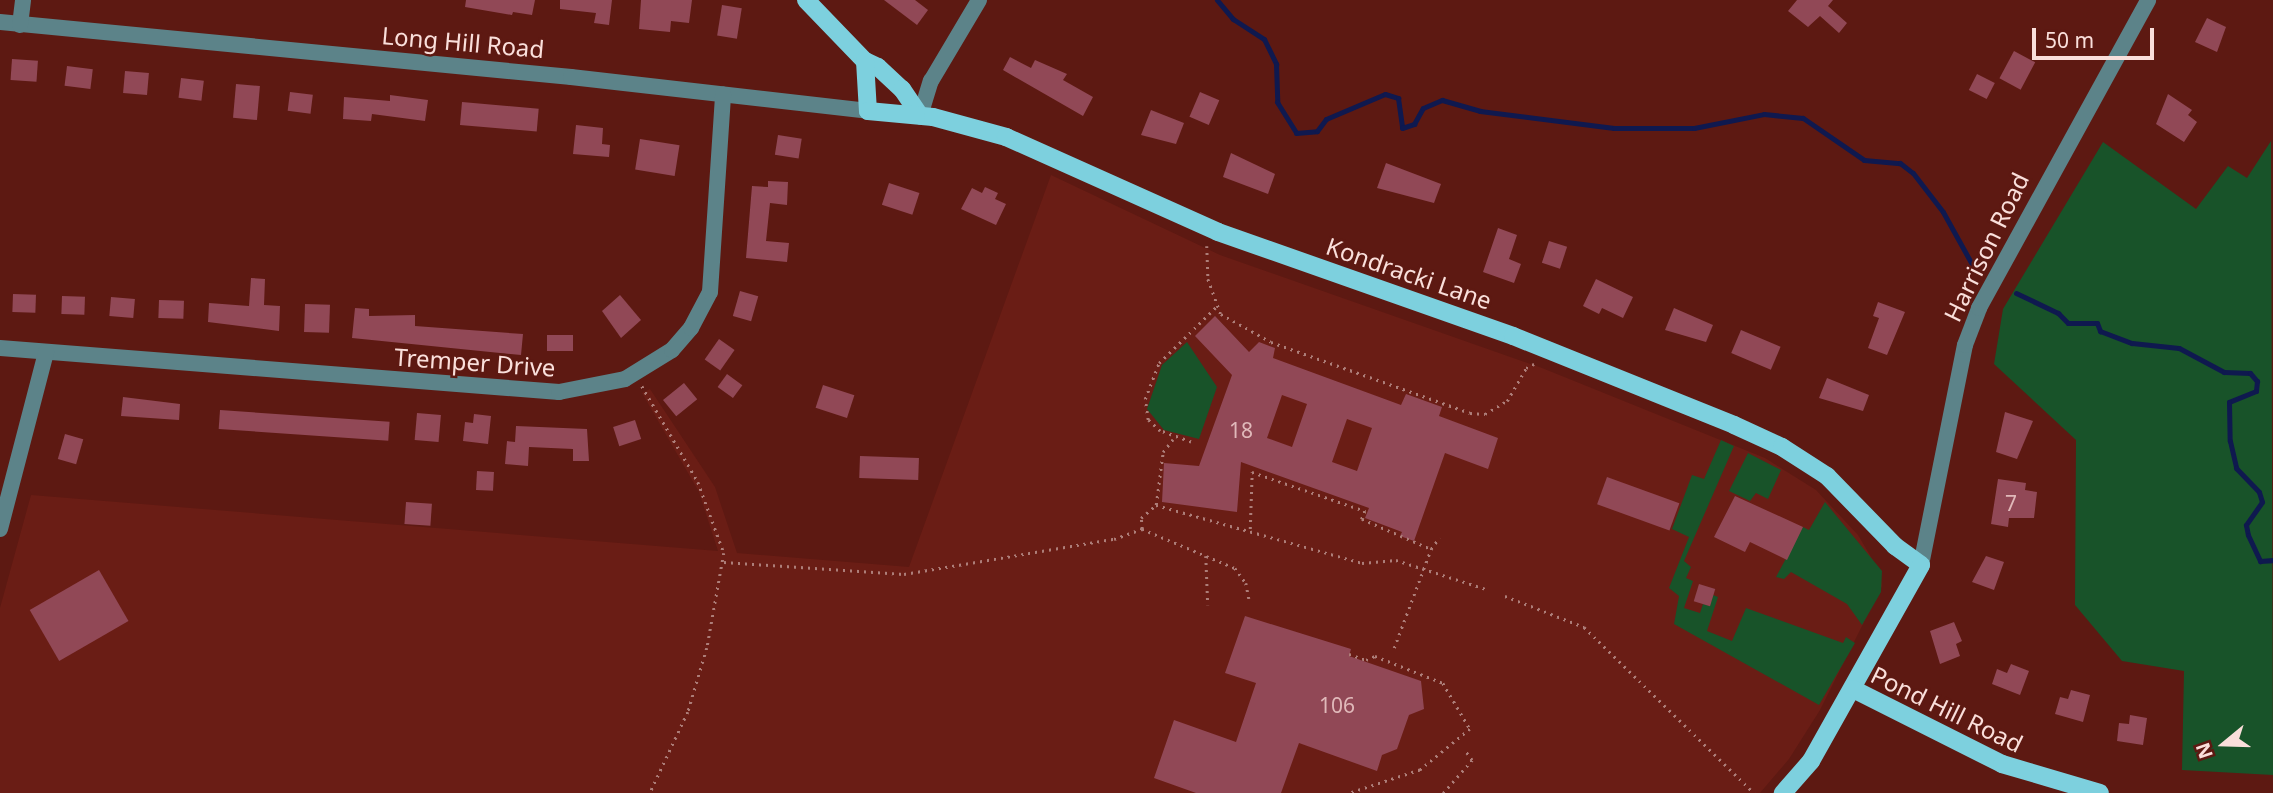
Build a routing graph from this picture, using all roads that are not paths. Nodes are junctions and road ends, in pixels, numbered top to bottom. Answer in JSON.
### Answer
{"nodes":[{"id":1,"x":23,"y":0,"type":"edge"},
{"id":2,"x":806,"y":0,"type":"edge"},
{"id":3,"x":979,"y":0,"type":"edge"},
{"id":4,"x":2148,"y":0,"type":"edge"},
{"id":5,"x":0,"y":22,"type":"edge"},
{"id":6,"x":20,"y":25,"type":"junction"},
{"id":7,"x":865,"y":61,"type":"junction"},
{"id":8,"x":723,"y":94,"type":"junction"},
{"id":9,"x":868,"y":111,"type":"junction"},
{"id":10,"x":920,"y":116,"type":"junction"},
{"id":11,"x":0,"y":348,"type":"edge"},
{"id":12,"x":46,"y":352,"type":"junction"},
{"id":13,"x":0,"y":529,"type":"edge"},
{"id":14,"x":1921,"y":565,"type":"junction"},
{"id":15,"x":1853,"y":689,"type":"junction"},
{"id":16,"x":1783,"y":793,"type":"edge"},
{"id":17,"x":2099,"y":793,"type":"edge"}],
"edges":[{"from":1,"to":6,"type":"street"},
{"from":2,"to":7,"type":"main road"},
{"from":3,"to":10,"type":"street"},
{"from":4,"to":14,"type":"street","name":"Harrison Road"},
{"from":5,"to":6,"type":"street","name":"Long Hill Road"},
{"from":6,"to":8,"type":"street","name":"Long Hill Road"},
{"from":7,"to":9,"type":"main road"},
{"from":7,"to":10,"type":"main road"},
{"from":8,"to":9,"type":"street","name":"Long Hill Road"},
{"from":8,"to":12,"type":"street","name":"Tremper Drive"},
{"from":9,"to":10,"type":"main road","name":"Long Hill Road"},
{"from":10,"to":14,"type":"main road","name":"Kondracki Lane"},
{"from":11,"to":12,"type":"street","name":"Tremper Drive"},
{"from":12,"to":13,"type":"street"},
{"from":14,"to":15,"type":"main road","name":"Harrison Road"},
{"from":15,"to":16,"type":"main road","name":"Pond Hill Road"},
{"from":15,"to":17,"type":"main road","name":"Pond Hill Road"}]}
